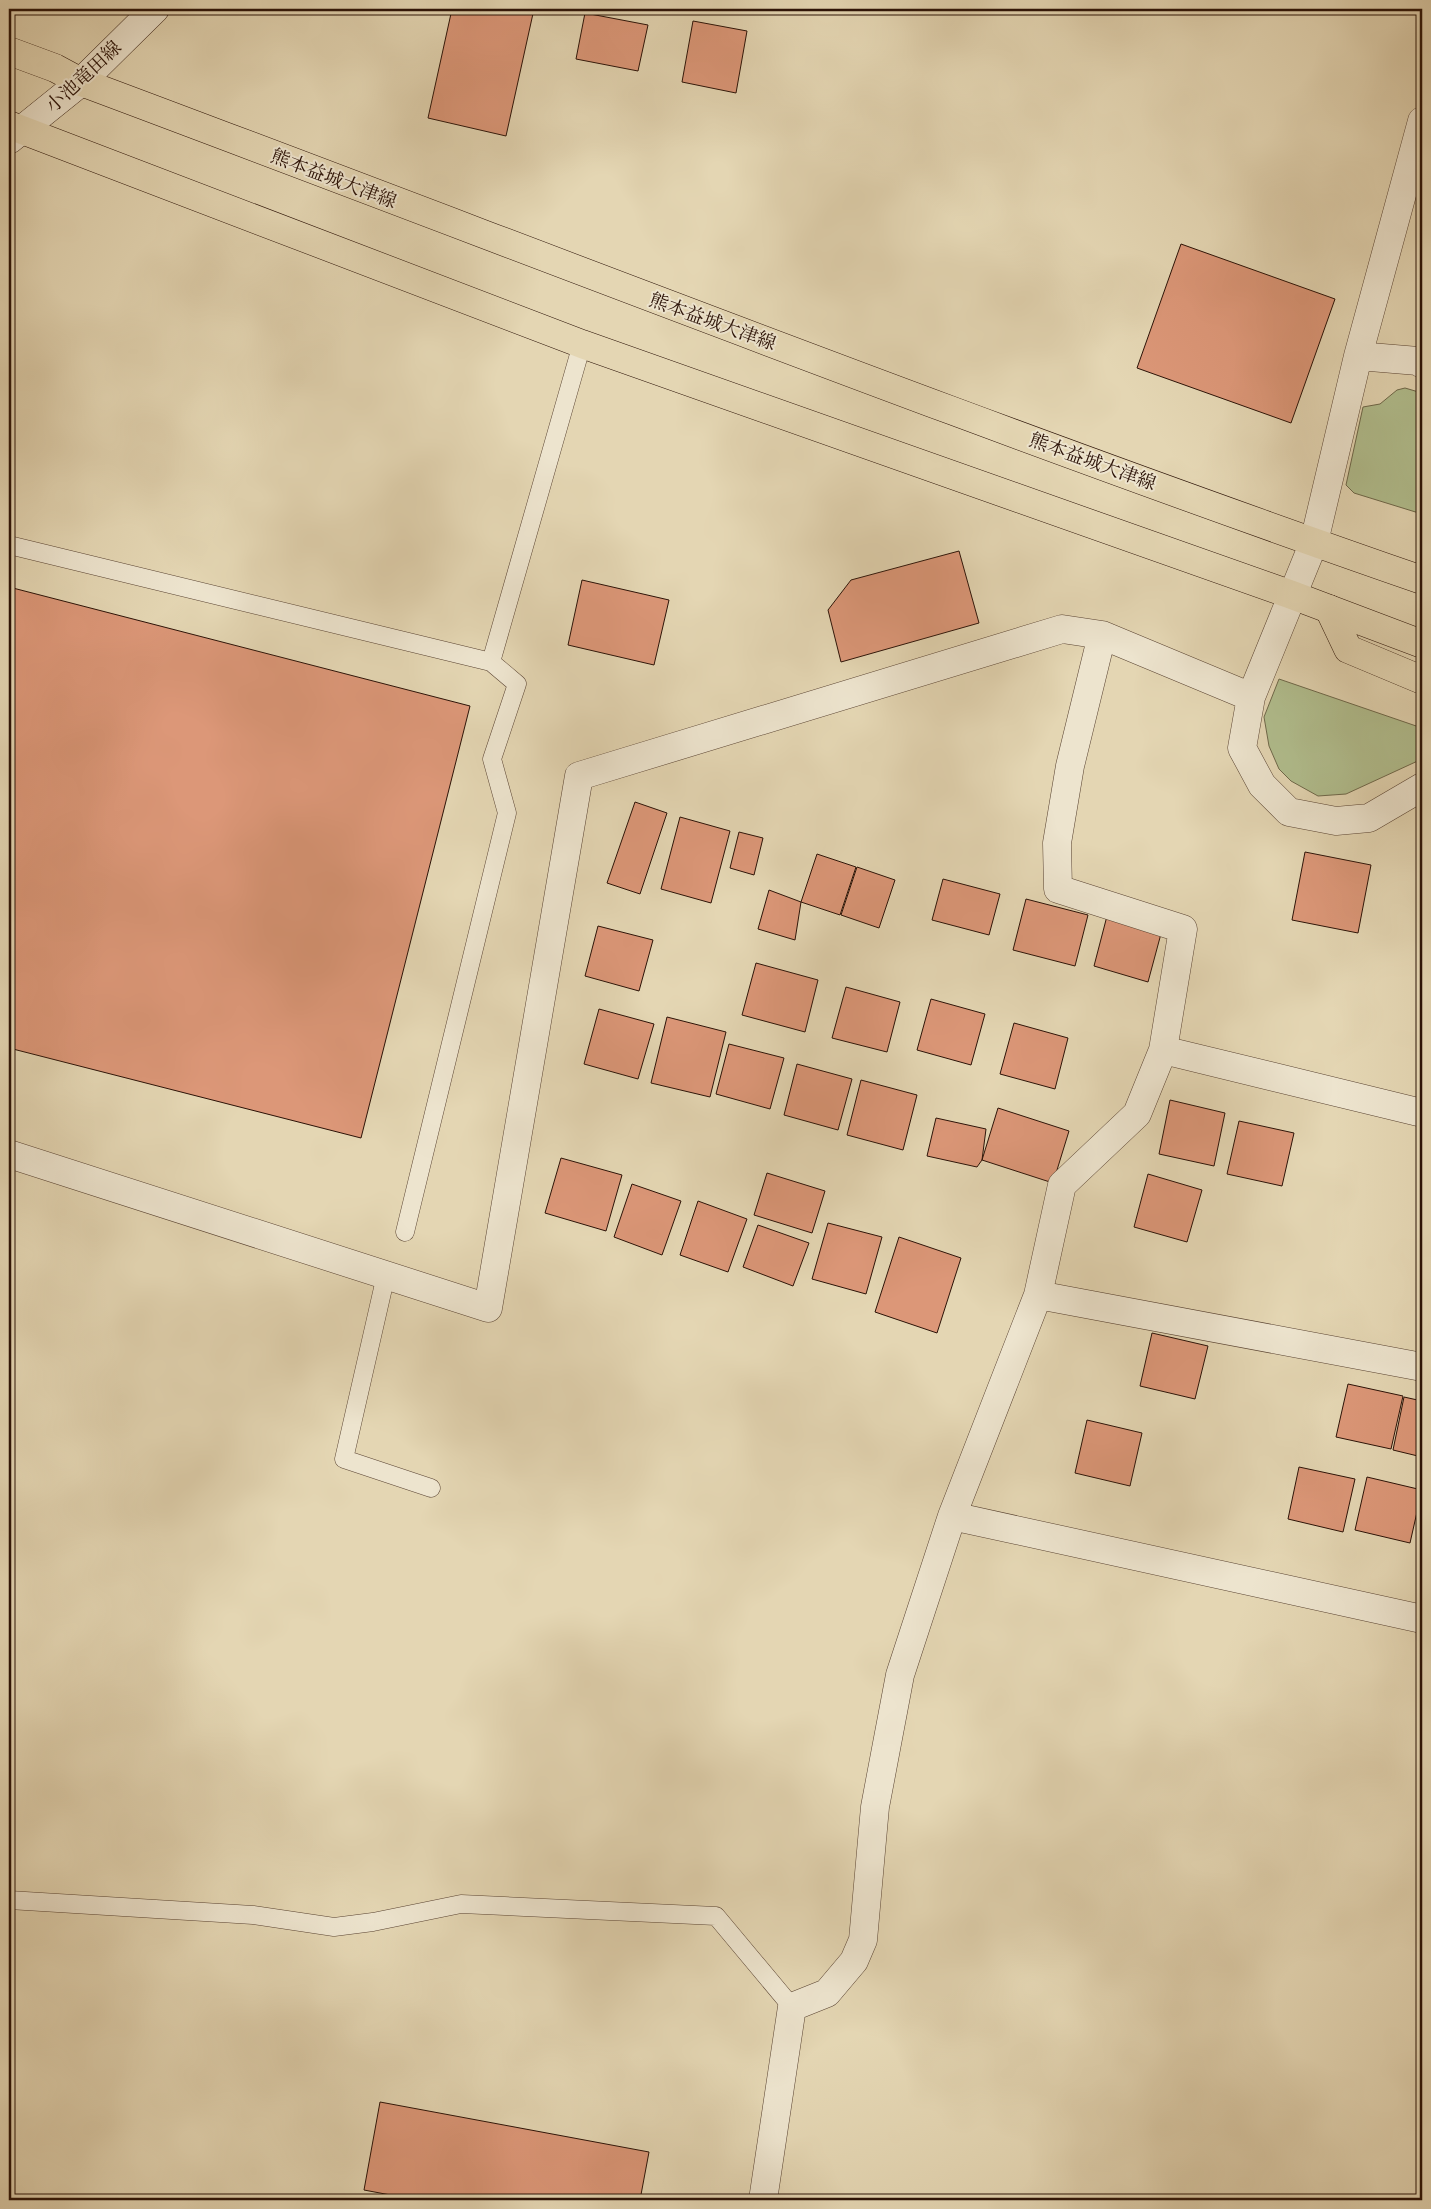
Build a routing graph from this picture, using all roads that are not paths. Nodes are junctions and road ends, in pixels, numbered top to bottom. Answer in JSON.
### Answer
{"nodes":[{"id":1,"x":155,"y":9,"type":"edge"},
{"id":2,"x":9,"y":51,"type":"edge"},
{"id":3,"x":81,"y":82,"type":"junction"},
{"id":4,"x":1422,"y":121,"type":"edge"},
{"id":5,"x":13,"y":132,"type":"edge"},
{"id":6,"x":582,"y":344,"type":"junction"},
{"id":7,"x":1358,"y":356,"type":"junction"},
{"id":8,"x":1422,"y":364,"type":"edge"},
{"id":9,"x":1314,"y":542,"type":"junction"},
{"id":10,"x":9,"y":545,"type":"edge"},
{"id":11,"x":1422,"y":580,"type":"edge"},
{"id":12,"x":1292,"y":595,"type":"junction"},
{"id":13,"x":1329,"y":609,"type":"junction"},
{"id":14,"x":1102,"y":634,"type":"junction"},
{"id":15,"x":1422,"y":644,"type":"edge"},
{"id":16,"x":491,"y":662,"type":"junction"},
{"id":17,"x":1422,"y":680,"type":"edge"},
{"id":18,"x":1251,"y":697,"type":"junction"},
{"id":19,"x":1422,"y":787,"type":"edge"},
{"id":20,"x":1163,"y":1050,"type":"junction"},
{"id":21,"x":1422,"y":1113,"type":"edge"},
{"id":22,"x":9,"y":1154,"type":"edge"},
{"id":23,"x":405,"y":1232,"type":"dead end"},
{"id":24,"x":386,"y":1274,"type":"junction"},
{"id":25,"x":1038,"y":1294,"type":"junction"},
{"id":26,"x":1422,"y":1367,"type":"edge"},
{"id":27,"x":431,"y":1488,"type":"dead end"},
{"id":28,"x":952,"y":1516,"type":"junction"},
{"id":29,"x":1422,"y":1619,"type":"edge"},
{"id":30,"x":9,"y":1900,"type":"edge"},
{"id":31,"x":792,"y":2007,"type":"junction"},
{"id":32,"x":764,"y":2200,"type":"edge"}],
"edges":[{"from":1,"to":3,"type":"street","name":"小池竜田線"},
{"from":2,"to":3,"type":"main road","name":"熊本益城大津線"},
{"from":3,"to":5,"type":"street","name":"小池竜田線"},
{"from":3,"to":9,"type":"main road","name":"熊本益城大津線"},
{"from":4,"to":7,"type":"street"},
{"from":5,"to":6,"type":"main road"},
{"from":6,"to":12,"type":"main road"},
{"from":6,"to":16,"type":"lane"},
{"from":7,"to":8,"type":"street"},
{"from":7,"to":9,"type":"street"},
{"from":9,"to":11,"type":"main road","name":"熊本益城大津線"},
{"from":9,"to":12,"type":"street"},
{"from":10,"to":16,"type":"lane"},
{"from":12,"to":13,"type":"main road"},
{"from":12,"to":18,"type":"street"},
{"from":13,"to":15,"type":"main road"},
{"from":13,"to":17,"type":"main road"},
{"from":14,"to":18,"type":"street"},
{"from":14,"to":20,"type":"street"},
{"from":14,"to":24,"type":"street"},
{"from":16,"to":23,"type":"lane"},
{"from":18,"to":19,"type":"street"},
{"from":20,"to":21,"type":"street"},
{"from":20,"to":25,"type":"street"},
{"from":22,"to":24,"type":"street"},
{"from":24,"to":27,"type":"lane"},
{"from":25,"to":26,"type":"street"},
{"from":25,"to":28,"type":"street"},
{"from":28,"to":29,"type":"street"},
{"from":28,"to":31,"type":"street"},
{"from":30,"to":31,"type":"lane"},
{"from":31,"to":32,"type":"street"}]}
